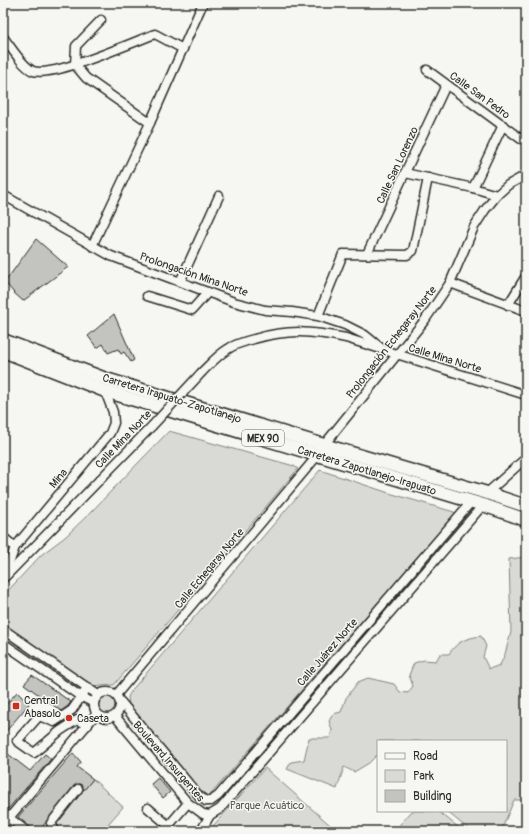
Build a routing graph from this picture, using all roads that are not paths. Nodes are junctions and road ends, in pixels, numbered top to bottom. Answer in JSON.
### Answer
{"nodes":[{"id":1,"x":203,"y":3,"type":"edge"},
{"id":2,"x":101,"y":20,"type":"dead end"},
{"id":3,"x":3,"y":37,"type":"edge"},
{"id":4,"x":183,"y":49,"type":"junction"},
{"id":5,"x":75,"y":65,"type":"junction"},
{"id":6,"x":427,"y":70,"type":"dead end"},
{"id":7,"x":446,"y":85,"type":"junction"},
{"id":8,"x":150,"y":123,"type":"junction"},
{"id":9,"x":503,"y":125,"type":"junction"},
{"id":10,"x":521,"y":138,"type":"dead end"},
{"id":11,"x":405,"y":173,"type":"junction"},
{"id":12,"x":526,"y":175,"type":"edge"},
{"id":13,"x":428,"y":178,"type":"junction"},
{"id":14,"x":473,"y":188,"type":"junction"},
{"id":15,"x":3,"y":195,"type":"edge"},
{"id":16,"x":497,"y":195,"type":"junction"},
{"id":17,"x":219,"y":196,"type":"dead end"},
{"id":18,"x":92,"y":246,"type":"junction"},
{"id":19,"x":367,"y":254,"type":"junction"},
{"id":20,"x":526,"y":276,"type":"edge"},
{"id":21,"x":180,"y":282,"type":"junction"},
{"id":22,"x":450,"y":283,"type":"junction"},
{"id":23,"x":208,"y":292,"type":"junction"},
{"id":24,"x":147,"y":296,"type":"dead end"},
{"id":25,"x":508,"y":305,"type":"junction"},
{"id":26,"x":526,"y":311,"type":"edge"},
{"id":27,"x":318,"y":316,"type":"junction"},
{"id":28,"x":3,"y":340,"type":"edge"},
{"id":29,"x":3,"y":351,"type":"edge"},
{"id":30,"x":385,"y":351,"type":"junction"},
{"id":31,"x":397,"y":354,"type":"junction"},
{"id":32,"x":105,"y":391,"type":"junction"},
{"id":33,"x":526,"y":395,"type":"edge"},
{"id":34,"x":321,"y":450,"type":"junction"},
{"id":35,"x":526,"y":458,"type":"edge"},
{"id":36,"x":488,"y":493,"type":"junction"},
{"id":37,"x":471,"y":502,"type":"junction"},
{"id":38,"x":483,"y":505,"type":"junction"},
{"id":39,"x":526,"y":506,"type":"edge"},
{"id":40,"x":526,"y":520,"type":"edge"},
{"id":41,"x":3,"y":537,"type":"edge"},
{"id":42,"x":16,"y":547,"type":"junction"},
{"id":43,"x":4,"y":579,"type":"edge"},
{"id":44,"x":387,"y":600,"type":"junction"},
{"id":45,"x":395,"y":607,"type":"junction"},
{"id":46,"x":3,"y":629,"type":"edge"},
{"id":47,"x":3,"y":643,"type":"edge"},
{"id":48,"x":88,"y":687,"type":"junction"},
{"id":49,"x":98,"y":694,"type":"junction"},
{"id":50,"x":116,"y":695,"type":"junction"},
{"id":51,"x":82,"y":697,"type":"junction"},
{"id":52,"x":121,"y":702,"type":"junction"},
{"id":53,"x":94,"y":703,"type":"junction"},
{"id":54,"x":97,"y":713,"type":"junction"},
{"id":55,"x":115,"y":716,"type":"junction"},
{"id":56,"x":88,"y":725,"type":"junction"},
{"id":57,"x":78,"y":789,"type":"dead end"},
{"id":58,"x":206,"y":801,"type":"junction"},
{"id":59,"x":188,"y":803,"type":"junction"},
{"id":60,"x":148,"y":808,"type":"dead end"},
{"id":61,"x":210,"y":815,"type":"junction"},
{"id":62,"x":6,"y":816,"type":"edge"},
{"id":63,"x":3,"y":825,"type":"edge"},
{"id":64,"x":166,"y":828,"type":"edge"},
{"id":65,"x":26,"y":831,"type":"edge"},
{"id":66,"x":55,"y":831,"type":"edge"},
{"id":67,"x":201,"y":831,"type":"edge"}],
"edges":[{"from":1,"to":4,"type":"street"},
{"from":2,"to":5,"type":"street"},
{"from":3,"to":5,"type":"street"},
{"from":4,"to":5,"type":"street"},
{"from":4,"to":8,"type":"street"},
{"from":5,"to":8,"type":"street"},
{"from":6,"to":7,"type":"street","name":"Calle San Pedro"},
{"from":7,"to":9,"type":"street","name":"Calle San Pedro"},
{"from":7,"to":11,"type":"street","name":"Calle San Lorenzo"},
{"from":8,"to":18,"type":"street"},
{"from":9,"to":10,"type":"street","name":"Calle San Pedro"},
{"from":9,"to":14,"type":"street"},
{"from":11,"to":13,"type":"street"},
{"from":11,"to":19,"type":"street","name":"Calle San Lorenzo"},
{"from":12,"to":16,"type":"street","name":"Prolongación Echegaray Norte"},
{"from":13,"to":14,"type":"street"},
{"from":13,"to":19,"type":"street"},
{"from":14,"to":16,"type":"street"},
{"from":15,"to":18,"type":"street","name":"Prolongación Mina Norte"},
{"from":16,"to":22,"type":"street","name":"Prolongación Echegaray Norte"},
{"from":17,"to":21,"type":"street"},
{"from":18,"to":21,"type":"street","name":"Prolongación Mina Norte"},
{"from":19,"to":27,"type":"street"},
{"from":20,"to":25,"type":"street"},
{"from":21,"to":23,"type":"street","name":"Prolongación Mina Norte"},
{"from":22,"to":25,"type":"street"},
{"from":22,"to":31,"type":"street","name":"Prolongación Echegaray Norte"},
{"from":23,"to":24,"type":"street"},
{"from":23,"to":27,"type":"street","name":"Prolongación Mina Norte"},
{"from":25,"to":26,"type":"street"},
{"from":27,"to":30,"type":"street","name":"Prolongación Mina Norte"},
{"from":28,"to":34,"type":"highway","name":"Carretera Irapuato-Zapotlanejo","number":"MEX 90"},
{"from":29,"to":32,"type":"highway","name":"Carretera Zapotlanejo-Irapuato","number":"MEX 90"},
{"from":30,"to":31,"type":"street","name":"Calle Mina Norte"},
{"from":30,"to":43,"type":"street","name":"Calle Mina Norte","bridge":true},
{"from":31,"to":33,"type":"street","name":"Calle Mina Norte"},
{"from":31,"to":34,"type":"street","name":"Prolongación Echegaray Norte"},
{"from":32,"to":34,"type":"highway","name":"Carretera Zapotlanejo-Irapuato","number":"MEX 90"},
{"from":32,"to":42,"type":"street","name":"Mina"},
{"from":34,"to":36,"type":"highway","name":"Carretera Irapuato-Zapotlanejo","number":"MEX 90"},
{"from":34,"to":37,"type":"highway","name":"Carretera Zapotlanejo-Irapuato","number":"MEX 90"},
{"from":34,"to":50,"type":"street","name":"Calle Echegaray Norte"},
{"from":35,"to":36,"type":"street"},
{"from":36,"to":39,"type":"highway","name":"Carretera Irapuato-Zapotlanejo","number":"MEX 90"},
{"from":37,"to":38,"type":"highway","name":"Carretera Zapotlanejo-Irapuato","number":"MEX 90"},
{"from":37,"to":44,"type":"street","name":"Calle Juárez Norte"},
{"from":38,"to":40,"type":"highway","name":"Carretera Zapotlanejo-Irapuato","number":"MEX 90"},
{"from":38,"to":45,"type":"street","name":"Calle Juárez Norte"},
{"from":41,"to":42,"type":"street"},
{"from":42,"to":43,"type":"street","name":"Mina"},
{"from":44,"to":45,"type":"street"},
{"from":44,"to":58,"type":"street","name":"Calle Juárez Norte"},
{"from":45,"to":61,"type":"street","name":"Calle Juárez Norte"},
{"from":46,"to":48,"type":"street"},
{"from":47,"to":51,"type":"street"},
{"from":48,"to":49,"type":"street"},
{"from":48,"to":51,"type":"street"},
{"from":49,"to":50,"type":"street"},
{"from":49,"to":53,"type":"street"},
{"from":50,"to":52,"type":"street"},
{"from":51,"to":53,"type":"street"},
{"from":51,"to":56,"type":"street"},
{"from":52,"to":55,"type":"street"},
{"from":52,"to":58,"type":"street","name":"Boulevard Insurgentes"},
{"from":53,"to":54,"type":"street"},
{"from":54,"to":55,"type":"street"},
{"from":54,"to":56,"type":"street"},
{"from":55,"to":59,"type":"street","name":"Boulevard Insurgentes"},
{"from":56,"to":62,"type":"street"},
{"from":57,"to":66,"type":"street"},
{"from":58,"to":61,"type":"street"},
{"from":59,"to":61,"type":"street","name":"Boulevard Insurgentes"},
{"from":59,"to":64,"type":"street"},
{"from":60,"to":64,"type":"street"},
{"from":61,"to":67,"type":"street","name":"Calle Juárez Norte"},
{"from":62,"to":63,"type":"street"},
{"from":62,"to":65,"type":"street"}]}
